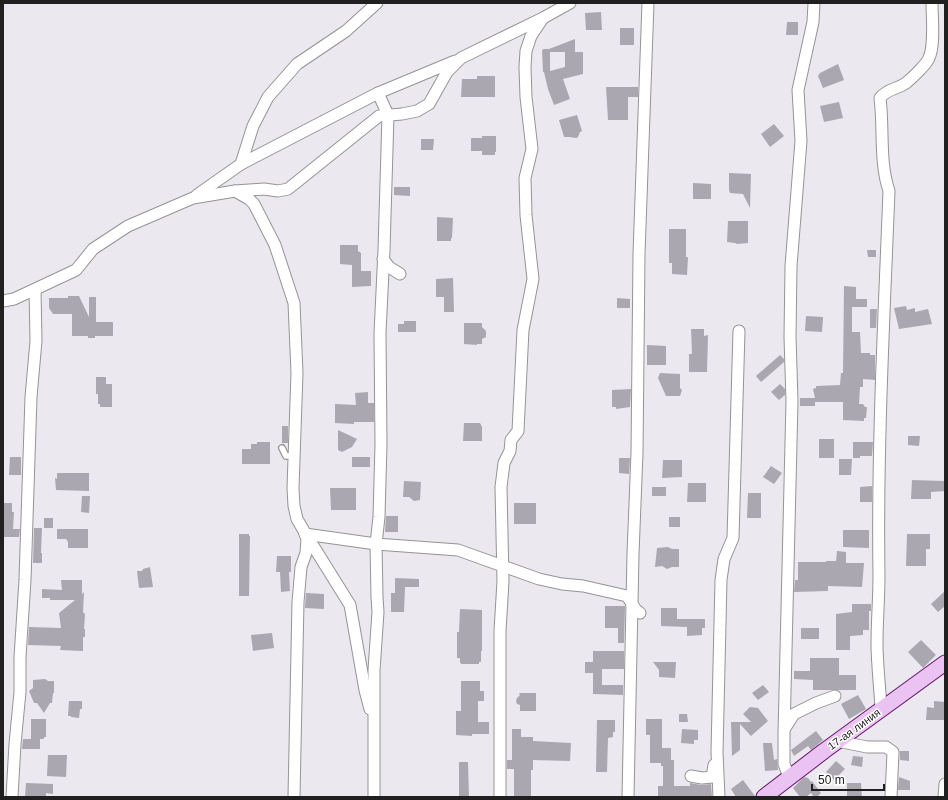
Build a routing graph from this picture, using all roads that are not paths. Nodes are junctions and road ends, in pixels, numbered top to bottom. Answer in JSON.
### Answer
{"nodes":[{"id":1,"x":377,"y":3,"type":"edge"},
{"id":2,"x":570,"y":3,"type":"edge"},
{"id":3,"x":648,"y":3,"type":"edge"},
{"id":4,"x":814,"y":3,"type":"edge"},
{"id":5,"x":932,"y":3,"type":"edge"},
{"id":6,"x":543,"y":18,"type":"junction"},
{"id":7,"x":461,"y":58,"type":"junction"},
{"id":8,"x":378,"y":93,"type":"junction"},
{"id":9,"x":388,"y":115,"type":"junction"},
{"id":10,"x":241,"y":164,"type":"junction"},
{"id":11,"x":235,"y":191,"type":"junction"},
{"id":12,"x":193,"y":198,"type":"junction"},
{"id":13,"x":383,"y":259,"type":"junction"},
{"id":14,"x":400,"y":274,"type":"dead end"},
{"id":15,"x":35,"y":290,"type":"junction"},
{"id":16,"x":3,"y":301,"type":"edge"},
{"id":17,"x":739,"y":331,"type":"dead end"},
{"id":18,"x":282,"y":448,"type":"dead end"},
{"id":19,"x":294,"y":456,"type":"junction"},
{"id":20,"x":305,"y":534,"type":"junction"},
{"id":21,"x":376,"y":544,"type":"junction"},
{"id":22,"x":502,"y":565,"type":"junction"},
{"id":23,"x":632,"y":602,"type":"junction"},
{"id":24,"x":640,"y":613,"type":"dead end"},
{"id":25,"x":945,"y":663,"type":"edge"},
{"id":26,"x":786,"y":688,"type":"junction"},
{"id":27,"x":835,"y":696,"type":"dead end"},
{"id":28,"x":805,"y":708,"type":"junction"},
{"id":29,"x":881,"y":709,"type":"junction"},
{"id":30,"x":374,"y":723,"type":"junction"},
{"id":31,"x":784,"y":728,"type":"junction"},
{"id":32,"x":837,"y":741,"type":"junction"},
{"id":33,"x":717,"y":752,"type":"junction"},
{"id":34,"x":691,"y":776,"type":"dead end"},
{"id":35,"x":789,"y":777,"type":"junction"},
{"id":36,"x":945,"y":784,"type":"edge"},
{"id":37,"x":12,"y":797,"type":"edge"},
{"id":38,"x":294,"y":797,"type":"edge"},
{"id":39,"x":374,"y":797,"type":"edge"},
{"id":40,"x":500,"y":797,"type":"edge"},
{"id":41,"x":628,"y":797,"type":"edge"},
{"id":42,"x":719,"y":797,"type":"edge"},
{"id":43,"x":764,"y":797,"type":"edge"},
{"id":44,"x":891,"y":797,"type":"edge"},
{"id":45,"x":944,"y":797,"type":"edge"}],
"edges":[{"from":1,"to":10,"type":"street"},
{"from":2,"to":6,"type":"street"},
{"from":3,"to":23,"type":"street"},
{"from":4,"to":26,"type":"street"},
{"from":5,"to":29,"type":"street"},
{"from":6,"to":7,"type":"street"},
{"from":6,"to":22,"type":"street"},
{"from":7,"to":8,"type":"street"},
{"from":7,"to":9,"type":"street"},
{"from":8,"to":9,"type":"street"},
{"from":8,"to":10,"type":"street"},
{"from":9,"to":11,"type":"street"},
{"from":9,"to":13,"type":"street"},
{"from":10,"to":12,"type":"street"},
{"from":11,"to":12,"type":"street"},
{"from":11,"to":19,"type":"street"},
{"from":12,"to":15,"type":"street"},
{"from":13,"to":14,"type":"street"},
{"from":13,"to":21,"type":"street"},
{"from":15,"to":16,"type":"street"},
{"from":15,"to":37,"type":"street"},
{"from":17,"to":33,"type":"street"},
{"from":18,"to":19,"type":"lane"},
{"from":19,"to":20,"type":"street"},
{"from":20,"to":21,"type":"street"},
{"from":20,"to":30,"type":"street"},
{"from":20,"to":38,"type":"street"},
{"from":21,"to":22,"type":"street"},
{"from":21,"to":30,"type":"street"},
{"from":22,"to":23,"type":"street"},
{"from":22,"to":40,"type":"street"},
{"from":23,"to":24,"type":"street"},
{"from":23,"to":41,"type":"street"},
{"from":25,"to":29,"type":"street","name":"17-ая линия"},
{"from":26,"to":28,"type":"street"},
{"from":26,"to":31,"type":"street"},
{"from":27,"to":28,"type":"street"},
{"from":28,"to":31,"type":"street"},
{"from":29,"to":32,"type":"street","name":"17-ая линия"},
{"from":30,"to":39,"type":"street"},
{"from":31,"to":35,"type":"street"},
{"from":32,"to":35,"type":"street","name":"17-ая линия"},
{"from":32,"to":44,"type":"street"},
{"from":33,"to":34,"type":"street"},
{"from":33,"to":42,"type":"street"},
{"from":35,"to":43,"type":"street","name":"17-ая линия"},
{"from":36,"to":45,"type":"street"}]}
